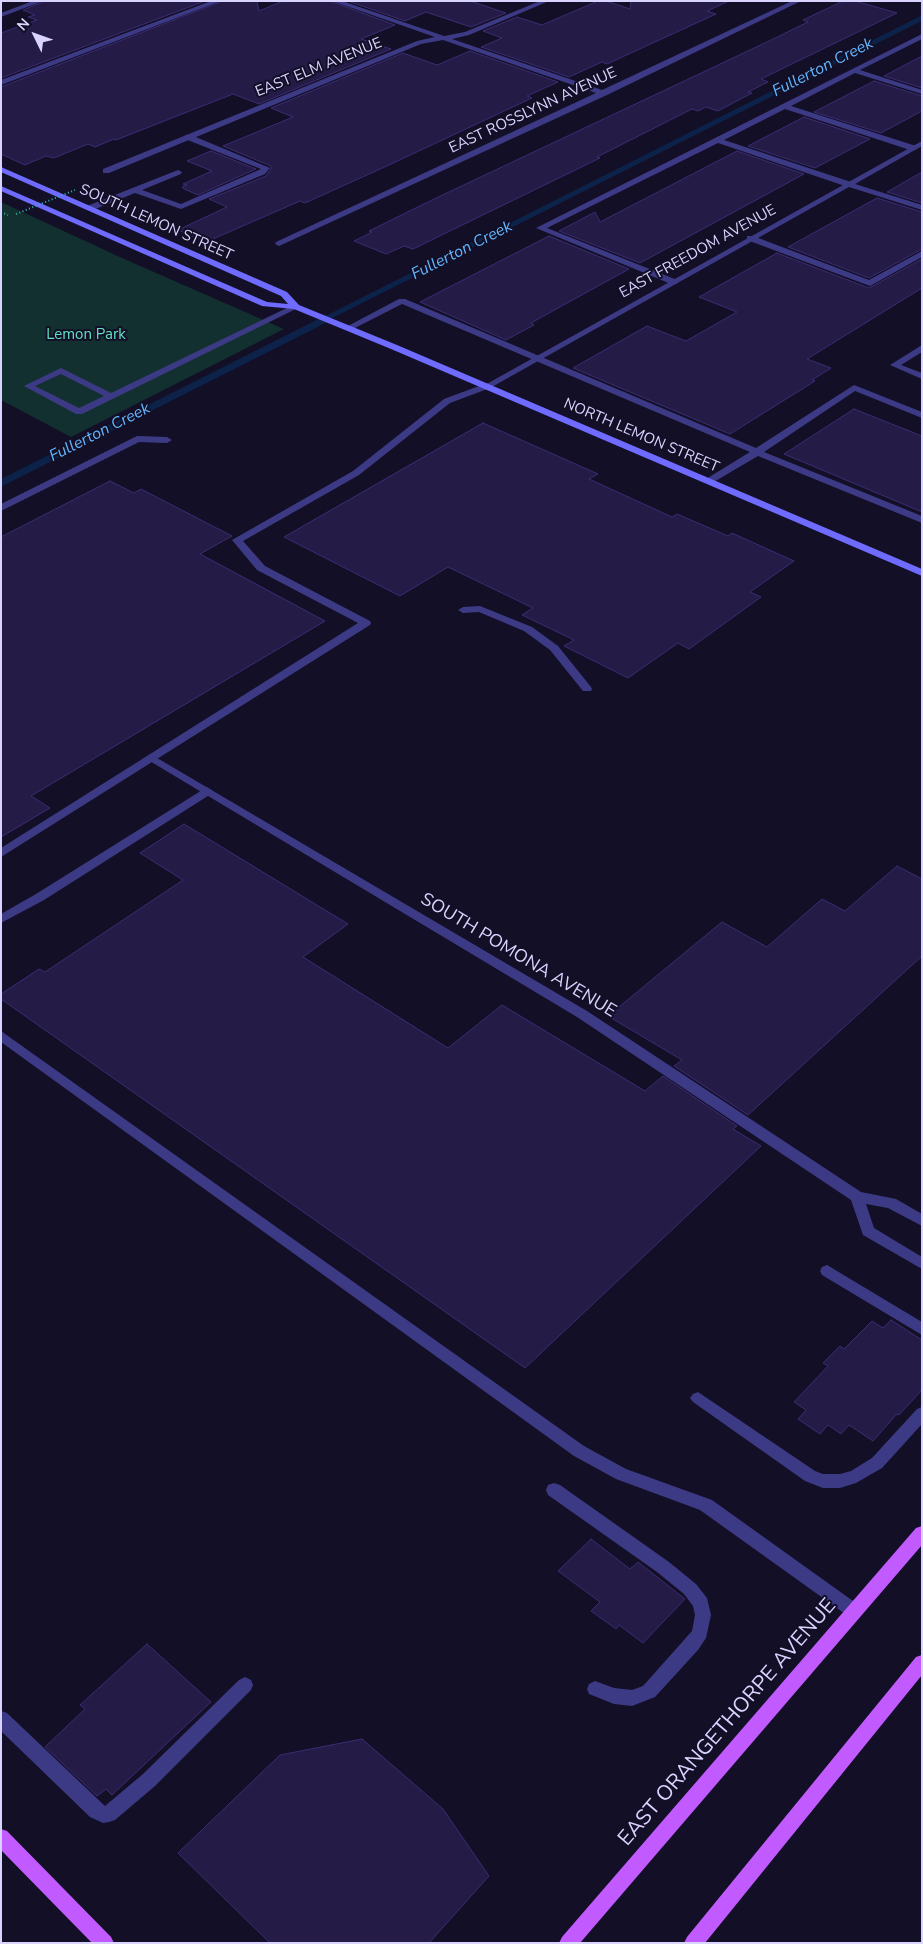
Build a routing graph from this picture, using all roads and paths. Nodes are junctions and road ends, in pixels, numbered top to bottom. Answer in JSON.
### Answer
{"nodes":[{"id":1,"x":40,"y":1,"type":"edge"},
{"id":2,"x":218,"y":1,"type":"edge"},
{"id":3,"x":335,"y":1,"type":"edge"},
{"id":4,"x":546,"y":1,"type":"edge"},
{"id":5,"x":798,"y":1,"type":"edge"},
{"id":6,"x":1,"y":15,"type":"edge"},
{"id":7,"x":922,"y":36,"type":"edge"},
{"id":8,"x":442,"y":38,"type":"junction"},
{"id":9,"x":855,"y":71,"type":"junction"},
{"id":10,"x":2,"y":82,"type":"edge"},
{"id":11,"x":922,"y":92,"type":"edge"},
{"id":12,"x":604,"y":93,"type":"junction"},
{"id":13,"x":785,"y":107,"type":"junction"},
{"id":14,"x":188,"y":137,"type":"junction"},
{"id":15,"x":718,"y":141,"type":"junction"},
{"id":16,"x":922,"y":143,"type":"edge"},
{"id":17,"x":912,"y":148,"type":"junction"},
{"id":18,"x":1,"y":169,"type":"edge"},
{"id":19,"x":106,"y":171,"type":"dead end"},
{"id":20,"x":178,"y":172,"type":"dead end"},
{"id":21,"x":848,"y":184,"type":"junction"},
{"id":22,"x":1,"y":188,"type":"edge"},
{"id":23,"x":75,"y":190,"type":"dead end"},
{"id":24,"x":135,"y":190,"type":"junction"},
{"id":25,"x":90,"y":208,"type":"junction"},
{"id":26,"x":922,"y":208,"type":"edge"},
{"id":27,"x":1,"y":212,"type":"edge"},
{"id":28,"x":16,"y":214,"type":"dead end"},
{"id":29,"x":8,"y":216,"type":"dead end"},
{"id":30,"x":750,"y":238,"type":"junction"},
{"id":31,"x":279,"y":244,"type":"dead end"},
{"id":32,"x":922,"y":252,"type":"edge"},
{"id":33,"x":674,"y":282,"type":"junction"},
{"id":34,"x":296,"y":307,"type":"junction"},
{"id":35,"x":348,"y":328,"type":"junction"},
{"id":36,"x":922,"y":348,"type":"edge"},
{"id":37,"x":536,"y":359,"type":"junction"},
{"id":38,"x":922,"y":376,"type":"edge"},
{"id":39,"x":487,"y":386,"type":"junction"},
{"id":40,"x":111,"y":396,"type":"junction"},
{"id":41,"x":922,"y":415,"type":"edge"},
{"id":42,"x":167,"y":440,"type":"dead end"},
{"id":43,"x":757,"y":452,"type":"junction"},
{"id":44,"x":708,"y":481,"type":"junction"},
{"id":45,"x":1,"y":508,"type":"edge"},
{"id":46,"x":922,"y":520,"type":"edge"},
{"id":47,"x":922,"y":573,"type":"edge"},
{"id":48,"x":463,"y":610,"type":"dead end"},
{"id":49,"x":587,"y":689,"type":"dead end"},
{"id":50,"x":152,"y":758,"type":"junction"},
{"id":51,"x":206,"y":791,"type":"junction"},
{"id":52,"x":1,"y":854,"type":"edge"},
{"id":53,"x":1,"y":918,"type":"edge"},
{"id":54,"x":1,"y":1035,"type":"edge"},
{"id":55,"x":857,"y":1197,"type":"junction"},
{"id":56,"x":922,"y":1221,"type":"edge"},
{"id":57,"x":922,"y":1264,"type":"edge"},
{"id":58,"x":827,"y":1271,"type":"dead end"},
{"id":59,"x":922,"y":1329,"type":"edge"},
{"id":60,"x":698,"y":1398,"type":"dead end"},
{"id":61,"x":922,"y":1413,"type":"edge"},
{"id":62,"x":554,"y":1490,"type":"dead end"},
{"id":63,"x":922,"y":1533,"type":"edge"},
{"id":64,"x":854,"y":1611,"type":"junction"},
{"id":65,"x":922,"y":1662,"type":"edge"},
{"id":66,"x":244,"y":1685,"type":"dead end"},
{"id":67,"x":595,"y":1689,"type":"dead end"},
{"id":68,"x":1,"y":1719,"type":"edge"},
{"id":69,"x":1,"y":1837,"type":"edge"},
{"id":70,"x":105,"y":1943,"type":"edge"},
{"id":71,"x":568,"y":1943,"type":"edge"},
{"id":72,"x":693,"y":1943,"type":"edge"}],
"edges":[{"from":1,"to":6,"type":"street"},
{"from":2,"to":10,"type":"street"},
{"from":3,"to":8,"type":"street"},
{"from":4,"to":8,"type":"street","name":"EAST ELM AVENUE"},
{"from":5,"to":12,"type":"street","name":"EAST ROSSLYNN AVENUE"},
{"from":7,"to":9,"type":"street"},
{"from":8,"to":12,"type":"street"},
{"from":8,"to":14,"type":"street","name":"EAST ELM AVENUE"},
{"from":9,"to":11,"type":"street"},
{"from":9,"to":13,"type":"street"},
{"from":12,"to":31,"type":"street","name":"EAST ROSSLYNN AVENUE"},
{"from":13,"to":15,"type":"street"},
{"from":13,"to":17,"type":"street"},
{"from":14,"to":19,"type":"street","name":"EAST ELM AVENUE"},
{"from":14,"to":24,"type":"street"},
{"from":15,"to":21,"type":"street"},
{"from":15,"to":33,"type":"street"},
{"from":16,"to":17,"type":"street","name":"EAST FREEDOM AVENUE"},
{"from":17,"to":21,"type":"street","name":"EAST FREEDOM AVENUE"},
{"from":18,"to":25,"type":"street","name":"SOUTH LEMON STREET"},
{"from":20,"to":24,"type":"street"},
{"from":21,"to":26,"type":"street"},
{"from":21,"to":30,"type":"street","name":"EAST FREEDOM AVENUE"},
{"from":22,"to":34,"type":"street","name":"SOUTH LEMON STREET"},
{"from":23,"to":28,"type":"path","bridge":true},
{"from":24,"to":25,"type":"street"},
{"from":25,"to":34,"type":"street","name":"SOUTH LEMON STREET"},
{"from":27,"to":29,"type":"path"},
{"from":30,"to":32,"type":"street"},
{"from":30,"to":33,"type":"street","name":"EAST FREEDOM AVENUE"},
{"from":33,"to":37,"type":"street","name":"EAST FREEDOM AVENUE"},
{"from":34,"to":35,"type":"street","name":"SOUTH LEMON STREET"},
{"from":34,"to":40,"type":"street"},
{"from":35,"to":37,"type":"street"},
{"from":35,"to":39,"type":"street","name":"NORTH LEMON STREET"},
{"from":36,"to":38,"type":"street"},
{"from":37,"to":39,"type":"street","name":"EAST FREEDOM AVENUE"},
{"from":37,"to":43,"type":"street"},
{"from":39,"to":44,"type":"street","name":"NORTH LEMON STREET"},
{"from":39,"to":50,"type":"street","name":"EAST FREEDOM AVENUE"},
{"from":40,"to":40,"type":"street"},
{"from":41,"to":43,"type":"street"},
{"from":42,"to":45,"type":"street"},
{"from":43,"to":44,"type":"street"},
{"from":43,"to":46,"type":"street"},
{"from":44,"to":47,"type":"street","name":"NORTH LEMON STREET"},
{"from":48,"to":49,"type":"street"},
{"from":50,"to":51,"type":"street","name":"SOUTH POMONA AVENUE"},
{"from":50,"to":52,"type":"street"},
{"from":51,"to":53,"type":"street"},
{"from":51,"to":55,"type":"street","name":"SOUTH POMONA AVENUE"},
{"from":54,"to":64,"type":"street"},
{"from":55,"to":56,"type":"street","name":"SOUTH POMONA AVENUE"},
{"from":55,"to":57,"type":"street"},
{"from":58,"to":59,"type":"street"},
{"from":60,"to":61,"type":"street"},
{"from":62,"to":67,"type":"street"},
{"from":63,"to":64,"type":"main road","name":"EAST ORANGETHORPE AVENUE"},
{"from":64,"to":71,"type":"main road","name":"EAST ORANGETHORPE AVENUE"},
{"from":65,"to":72,"type":"main road"},
{"from":66,"to":68,"type":"street"},
{"from":69,"to":70,"type":"main road"}]}
